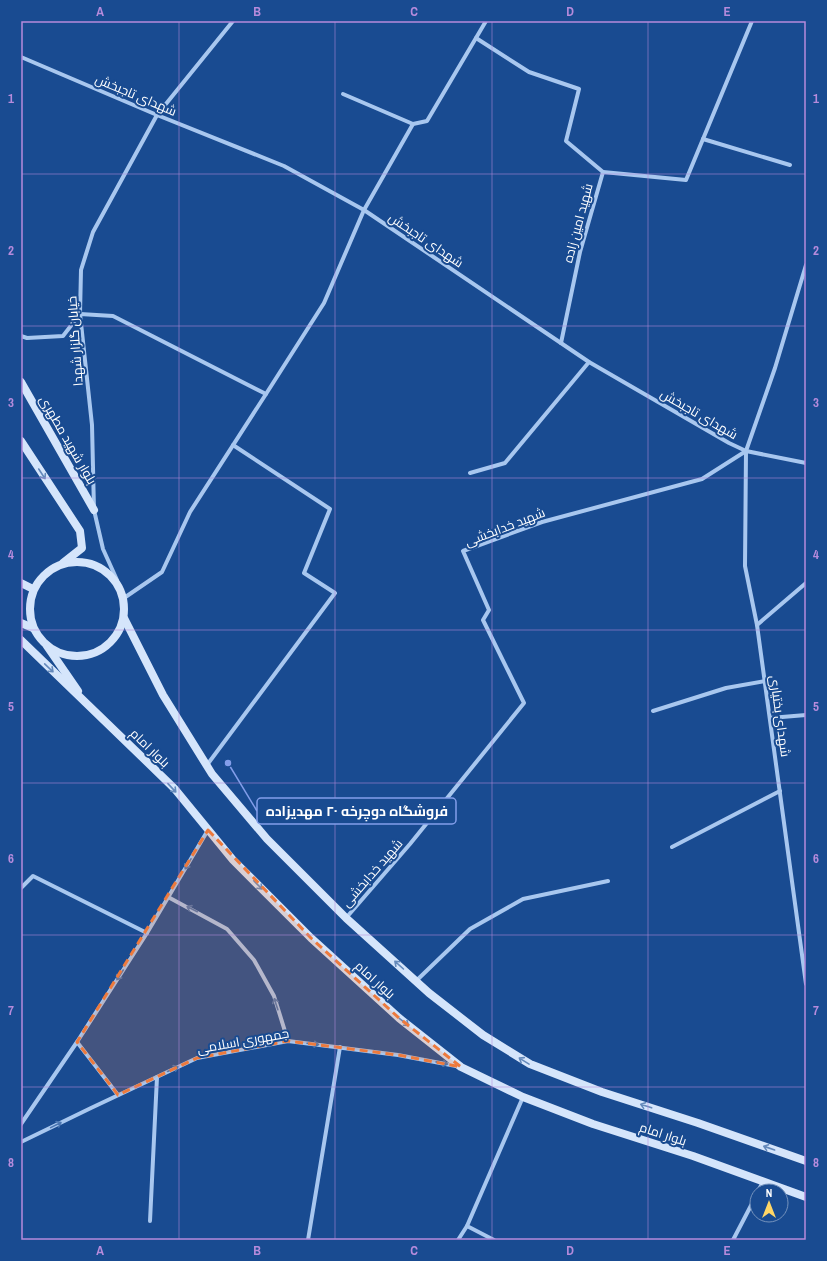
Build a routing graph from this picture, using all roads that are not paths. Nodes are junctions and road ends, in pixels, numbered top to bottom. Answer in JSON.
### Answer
{"nodes":[{"id":1,"x":233,"y":21,"type":"edge"},
{"id":2,"x":486,"y":21,"type":"edge"},
{"id":3,"x":752,"y":21,"type":"edge"},
{"id":4,"x":476,"y":38,"type":"junction"},
{"id":5,"x":21,"y":57,"type":"edge"},
{"id":6,"x":343,"y":94,"type":"dead end"},
{"id":7,"x":157,"y":115,"type":"junction"},
{"id":8,"x":413,"y":124,"type":"junction"},
{"id":9,"x":703,"y":139,"type":"junction"},
{"id":10,"x":790,"y":165,"type":"dead end"},
{"id":11,"x":603,"y":172,"type":"junction"},
{"id":12,"x":364,"y":210,"type":"junction"},
{"id":13,"x":806,"y":266,"type":"edge"},
{"id":14,"x":80,"y":314,"type":"junction"},
{"id":15,"x":21,"y":336,"type":"edge"},
{"id":16,"x":561,"y":343,"type":"junction"},
{"id":17,"x":589,"y":362,"type":"junction"},
{"id":18,"x":21,"y":382,"type":"edge"},
{"id":19,"x":266,"y":394,"type":"junction"},
{"id":20,"x":21,"y":441,"type":"edge"},
{"id":21,"x":233,"y":445,"type":"junction"},
{"id":22,"x":746,"y":451,"type":"junction"},
{"id":23,"x":806,"y":463,"type":"edge"},
{"id":24,"x":470,"y":473,"type":"dead end"},
{"id":25,"x":94,"y":510,"type":"junction"},
{"id":26,"x":63,"y":563,"type":"junction"},
{"id":27,"x":117,"y":580,"type":"junction"},
{"id":28,"x":21,"y":583,"type":"edge"},
{"id":29,"x":806,"y":583,"type":"edge"},
{"id":30,"x":33,"y":589,"type":"junction"},
{"id":31,"x":124,"y":598,"type":"junction"},
{"id":32,"x":124,"y":618,"type":"junction"},
{"id":33,"x":21,"y":623,"type":"edge"},
{"id":34,"x":757,"y":625,"type":"junction"},
{"id":35,"x":33,"y":628,"type":"junction"},
{"id":36,"x":21,"y":640,"type":"edge"},
{"id":37,"x":46,"y":644,"type":"junction"},
{"id":38,"x":765,"y":681,"type":"junction"},
{"id":39,"x":89,"y":707,"type":"junction"},
{"id":40,"x":653,"y":711,"type":"dead end"},
{"id":41,"x":806,"y":715,"type":"edge"},
{"id":42,"x":770,"y":718,"type":"junction"},
{"id":43,"x":207,"y":765,"type":"junction"},
{"id":44,"x":780,"y":791,"type":"junction"},
{"id":45,"x":208,"y":830,"type":"junction"},
{"id":46,"x":672,"y":847,"type":"dead end"},
{"id":47,"x":608,"y":881,"type":"dead end"},
{"id":48,"x":21,"y":888,"type":"edge"},
{"id":49,"x":168,"y":897,"type":"junction"},
{"id":50,"x":346,"y":918,"type":"junction"},
{"id":51,"x":147,"y":933,"type":"junction"},
{"id":52,"x":416,"y":981,"type":"junction"},
{"id":53,"x":806,"y":984,"type":"edge"},
{"id":54,"x":288,"y":1041,"type":"junction"},
{"id":55,"x":77,"y":1042,"type":"junction"},
{"id":56,"x":340,"y":1047,"type":"junction"},
{"id":57,"x":461,"y":1067,"type":"junction"},
{"id":58,"x":157,"y":1077,"type":"junction"},
{"id":59,"x":118,"y":1095,"type":"junction"},
{"id":60,"x":523,"y":1097,"type":"junction"},
{"id":61,"x":21,"y":1124,"type":"edge"},
{"id":62,"x":21,"y":1142,"type":"edge"},
{"id":63,"x":806,"y":1160,"type":"edge"},
{"id":64,"x":763,"y":1182,"type":"joint"},
{"id":65,"x":806,"y":1197,"type":"edge"},
{"id":66,"x":749,"y":1209,"type":"edge"},
{"id":67,"x":150,"y":1221,"type":"dead end"},
{"id":68,"x":467,"y":1226,"type":"junction"},
{"id":69,"x":308,"y":1240,"type":"edge"},
{"id":70,"x":458,"y":1240,"type":"edge"},
{"id":71,"x":494,"y":1240,"type":"edge"},
{"id":72,"x":733,"y":1240,"type":"edge"}],
"edges":[{"from":1,"to":7,"type":"street","name":"خیابان گلزار شهدا"},
{"from":2,"to":4,"type":"street"},
{"from":3,"to":9,"type":"street","name":"شهید امین زاده"},
{"from":4,"to":8,"type":"street"},
{"from":4,"to":11,"type":"street"},
{"from":5,"to":7,"type":"street","name":"شهدای تاجبخش"},
{"from":6,"to":8,"type":"street"},
{"from":7,"to":12,"type":"street","name":"شهدای تاجبخش"},
{"from":7,"to":14,"type":"street","name":"خیابان گلزار شهدا"},
{"from":8,"to":12,"type":"street"},
{"from":9,"to":10,"type":"street"},
{"from":9,"to":11,"type":"street","name":"شهید امین زاده"},
{"from":11,"to":16,"type":"street","name":"شهید امین زاده"},
{"from":12,"to":16,"type":"street","name":"شهدای تاجبخش"},
{"from":12,"to":19,"type":"street"},
{"from":13,"to":22,"type":"street","name":"شهدای بختیاری"},
{"from":14,"to":15,"type":"street"},
{"from":14,"to":19,"type":"street"},
{"from":14,"to":25,"type":"street","name":"خیابان گلزار شهدا"},
{"from":16,"to":17,"type":"street","name":"شهدای تاجبخش"},
{"from":17,"to":22,"type":"street","name":"شهدای تاجبخش"},
{"from":17,"to":24,"type":"street"},
{"from":18,"to":25,"type":"street","name":"بلوار شهید مطهری"},
{"from":19,"to":21,"type":"street"},
{"from":20,"to":26,"type":"street","one_way":true},
{"from":21,"to":31,"type":"street"},
{"from":21,"to":43,"type":"street"},
{"from":22,"to":23,"type":"street","name":"شهدای تاجبخش"},
{"from":22,"to":34,"type":"street","name":"شهدای بختیاری"},
{"from":22,"to":50,"type":"street","name":"شهید خدابخشی"},
{"from":25,"to":27,"type":"street","name":"خیابان گلزار شهدا"},
{"from":26,"to":27,"type":"street"},
{"from":26,"to":30,"type":"street"},
{"from":27,"to":31,"type":"street"},
{"from":28,"to":30,"type":"street"},
{"from":29,"to":34,"type":"street"},
{"from":30,"to":35,"type":"street"},
{"from":31,"to":32,"type":"street"},
{"from":32,"to":37,"type":"street"},
{"from":32,"to":43,"type":"street","name":"بلوار امام"},
{"from":33,"to":35,"type":"street"},
{"from":34,"to":38,"type":"street","name":"شهدای بختیاری"},
{"from":35,"to":37,"type":"street"},
{"from":36,"to":39,"type":"street","name":"بلوار امام","one_way":true},
{"from":37,"to":39,"type":"street"},
{"from":38,"to":40,"type":"street"},
{"from":38,"to":42,"type":"street","name":"شهدای بختیاری"},
{"from":39,"to":45,"type":"street","name":"بلوار امام","one_way":true},
{"from":41,"to":42,"type":"street"},
{"from":42,"to":44,"type":"street","name":"شهدای بختیاری"},
{"from":43,"to":50,"type":"street","name":"بلوار امام"},
{"from":44,"to":46,"type":"street"},
{"from":44,"to":53,"type":"street","name":"شهدای بختیاری"},
{"from":45,"to":49,"type":"street","one_way":true},
{"from":45,"to":57,"type":"street","name":"بلوار امام","one_way":true},
{"from":47,"to":52,"type":"street"},
{"from":48,"to":51,"type":"street"},
{"from":49,"to":51,"type":"street"},
{"from":54,"to":49,"type":"street","one_way":true},
{"from":52,"to":50,"type":"street","name":"بلوار امام","one_way":true},
{"from":51,"to":55,"type":"street","one_way":true},
{"from":63,"to":52,"type":"street","name":"بلوار امام","one_way":true},
{"from":54,"to":56,"type":"street","name":"جمهوری اسلامی","one_way":true},
{"from":58,"to":54,"type":"street","name":"جمهوری اسلامی","one_way":true},
{"from":55,"to":59,"type":"street"},
{"from":55,"to":61,"type":"street"},
{"from":56,"to":57,"type":"street","name":"جمهوری اسلامی","one_way":true},
{"from":56,"to":69,"type":"street"},
{"from":57,"to":60,"type":"street","name":"بلوار امام"},
{"from":58,"to":59,"type":"street","name":"جمهوری اسلامی"},
{"from":58,"to":67,"type":"street"},
{"from":62,"to":59,"type":"street","name":"جمهوری اسلامی","one_way":true},
{"from":60,"to":64,"type":"street","name":"بلوار امام"},
{"from":60,"to":68,"type":"street"},
{"from":64,"to":65,"type":"street","name":"بلوار امام"},
{"from":66,"to":72,"type":"street"},
{"from":68,"to":70,"type":"street"},
{"from":68,"to":71,"type":"street"}]}
